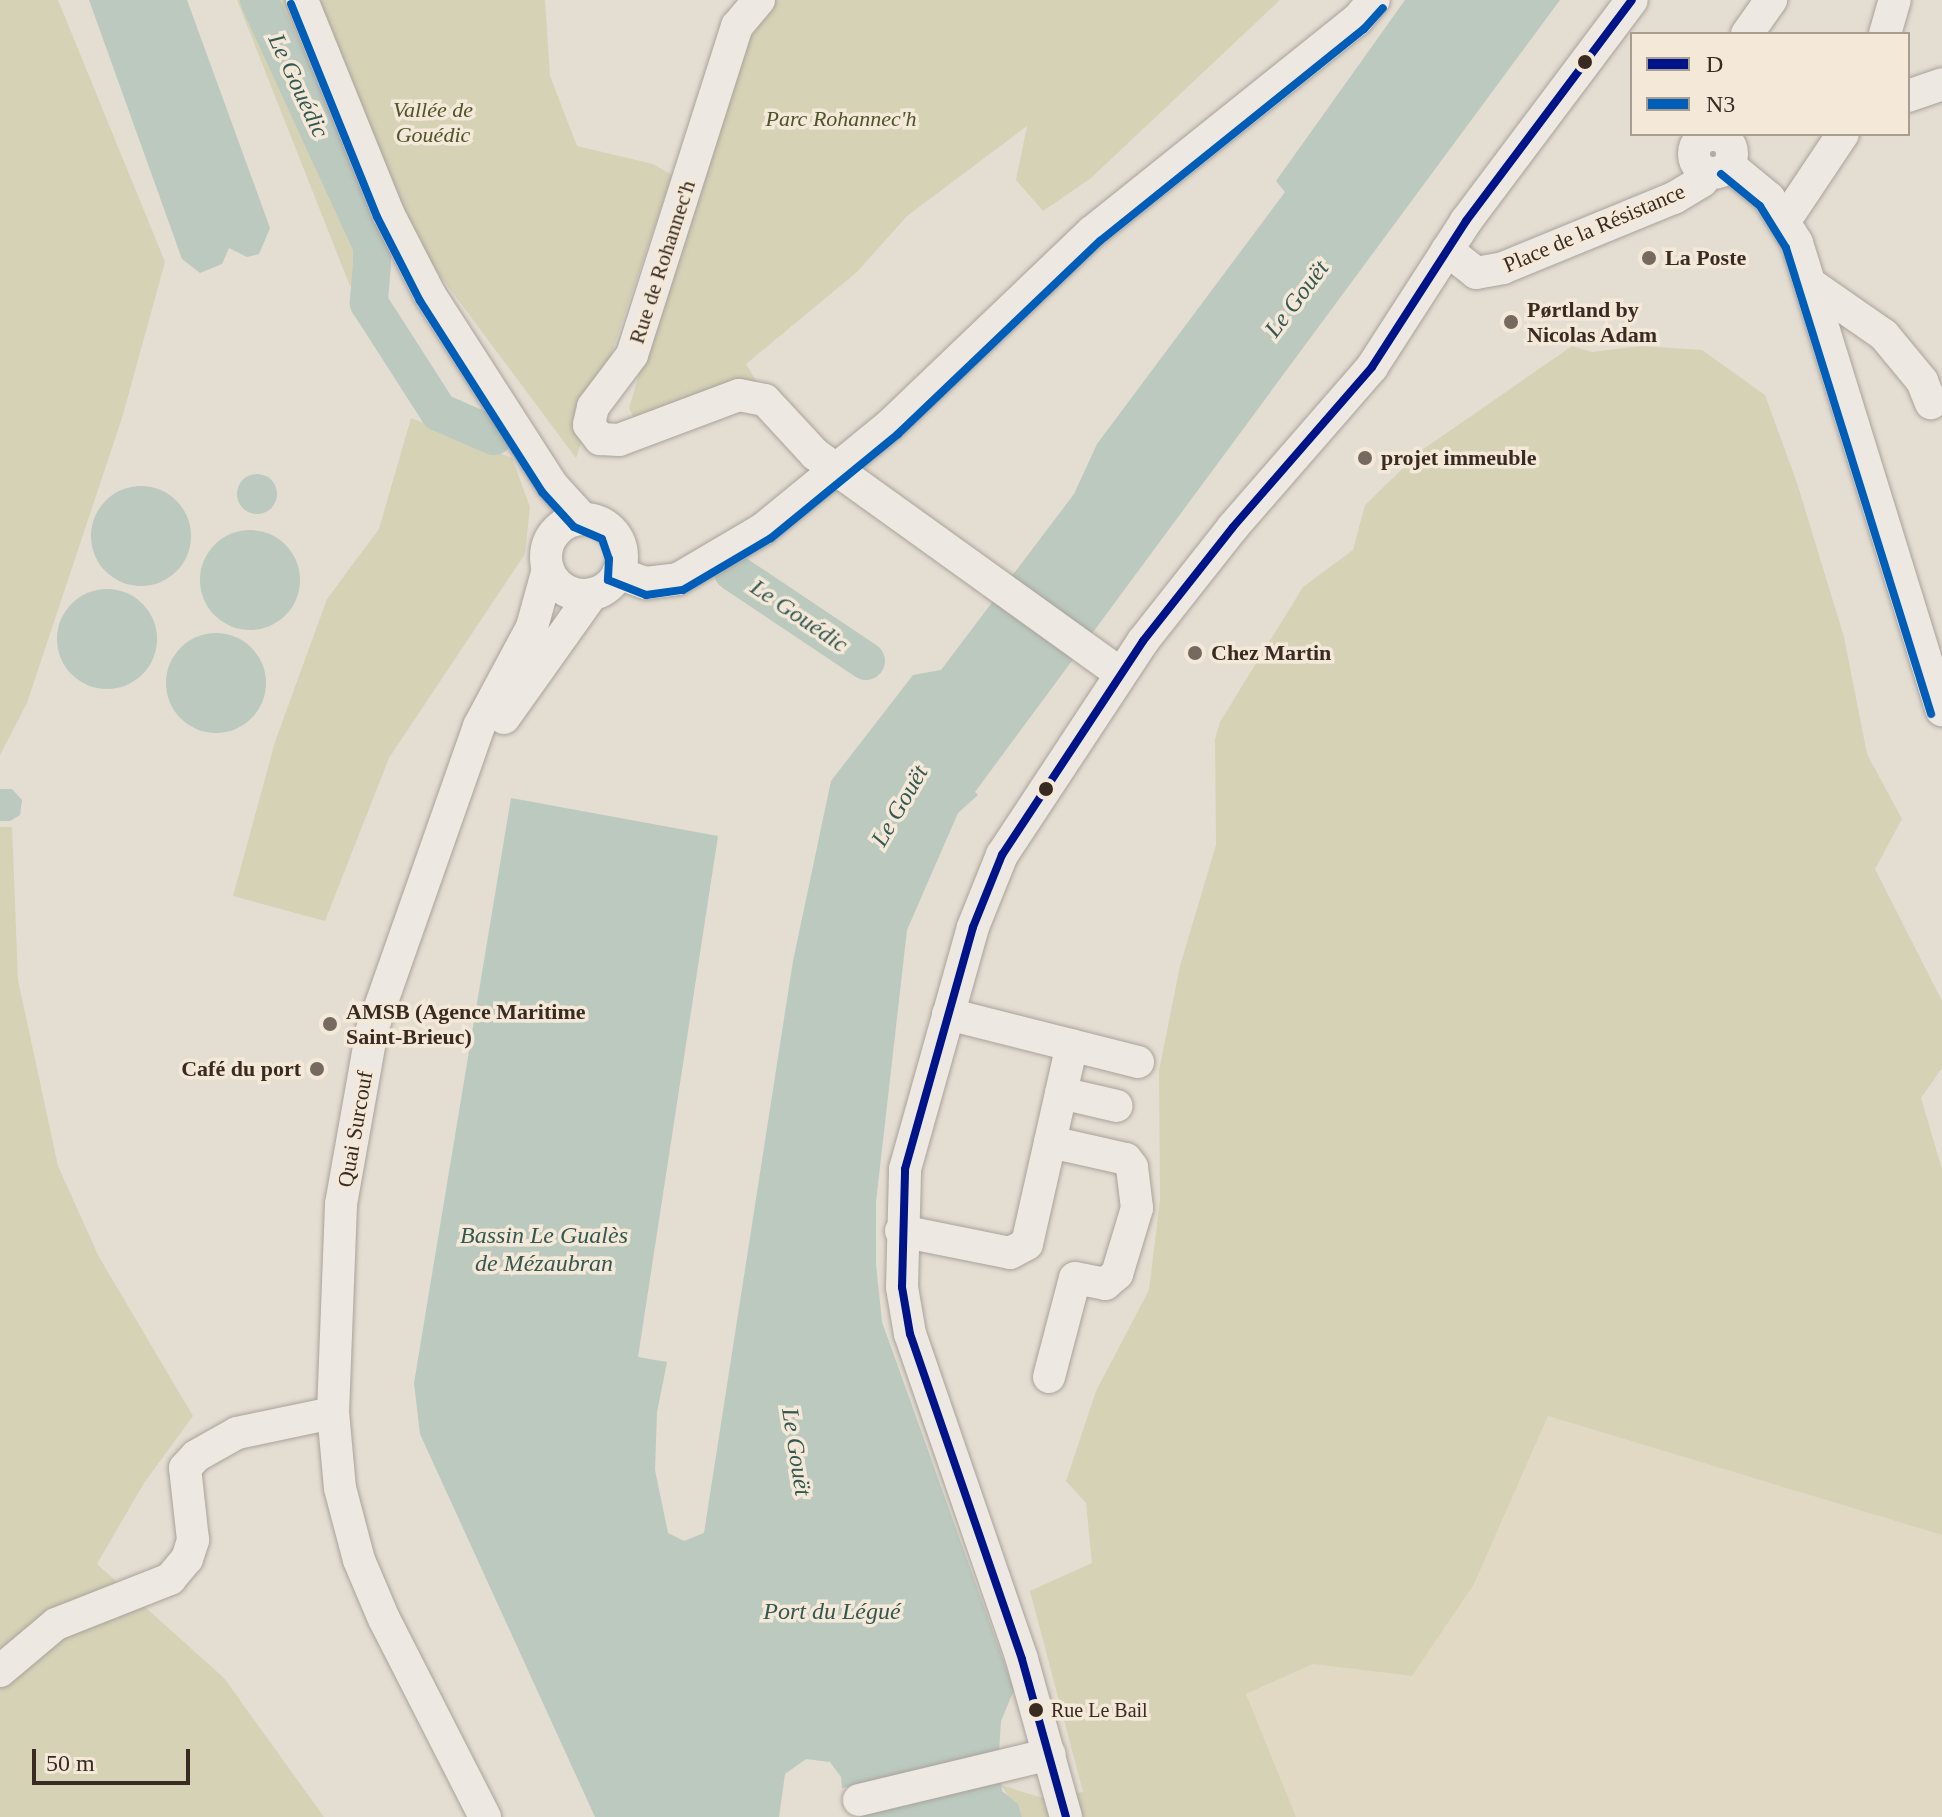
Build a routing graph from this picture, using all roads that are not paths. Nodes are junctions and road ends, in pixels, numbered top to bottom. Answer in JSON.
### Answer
{"nodes":[{"id":1,"x":302,"y":0,"type":"edge"},
{"id":2,"x":759,"y":0,"type":"edge"},
{"id":3,"x":1374,"y":0,"type":"edge"},
{"id":4,"x":1771,"y":0,"type":"edge"},
{"id":5,"x":1895,"y":0,"type":"edge"},
{"id":6,"x":1630,"y":17,"type":"edge"},
{"id":7,"x":1748,"y":32,"type":"edge"},
{"id":8,"x":1886,"y":32,"type":"edge"},
{"id":9,"x":1942,"y":84,"type":"edge"},
{"id":10,"x":1910,"y":95,"type":"edge"},
{"id":11,"x":1713,"y":136,"type":"edge"},
{"id":12,"x":1842,"y":136,"type":"edge"},
{"id":13,"x":1717,"y":169,"type":"junction"},
{"id":14,"x":1786,"y":219,"type":"junction"},
{"id":15,"x":1447,"y":250,"type":"junction"},
{"id":16,"x":1812,"y":285,"type":"junction"},
{"id":17,"x":1931,"y":403,"type":"dead end"},
{"id":18,"x":528,"y":451,"type":"junction"},
{"id":19,"x":837,"y":469,"type":"junction"},
{"id":20,"x":582,"y":518,"type":"junction"},
{"id":21,"x":548,"y":554,"type":"junction"},
{"id":22,"x":618,"y":573,"type":"junction"},
{"id":23,"x":592,"y":594,"type":"junction"},
{"id":24,"x":1120,"y":673,"type":"junction"},
{"id":25,"x":1942,"y":710,"type":"edge"},
{"id":26,"x":467,"y":766,"type":"junction"},
{"id":27,"x":948,"y":1014,"type":"junction"},
{"id":28,"x":1072,"y":1045,"type":"junction"},
{"id":29,"x":1138,"y":1062,"type":"dead end"},
{"id":30,"x":1061,"y":1093,"type":"junction"},
{"id":31,"x":1117,"y":1106,"type":"dead end"},
{"id":32,"x":1050,"y":1142,"type":"junction"},
{"id":33,"x":901,"y":1231,"type":"junction"},
{"id":34,"x":1049,"y":1377,"type":"dead end"},
{"id":35,"x":333,"y":1413,"type":"junction"},
{"id":36,"x":0,"y":1671,"type":"edge"},
{"id":37,"x":1050,"y":1754,"type":"junction"},
{"id":38,"x":859,"y":1800,"type":"dead end"},
{"id":39,"x":485,"y":1817,"type":"edge"},
{"id":40,"x":1066,"y":1817,"type":"edge"}],
"edges":[{"from":1,"to":18,"type":"street"},
{"from":2,"to":19,"type":"street","name":"Rue de Rohannec'h"},
{"from":3,"to":19,"type":"street"},
{"from":4,"to":7,"type":"street"},
{"from":5,"to":8,"type":"street"},
{"from":6,"to":15,"type":"street"},
{"from":9,"to":10,"type":"street"},
{"from":11,"to":13,"type":"street"},
{"from":12,"to":14,"type":"street"},
{"from":13,"to":14,"type":"street"},
{"from":13,"to":15,"type":"street","name":"Place de la Résistance"},
{"from":14,"to":16,"type":"street"},
{"from":15,"to":24,"type":"street"},
{"from":16,"to":17,"type":"street"},
{"from":16,"to":25,"type":"street"},
{"from":18,"to":20,"type":"street"},
{"from":18,"to":21,"type":"street"},
{"from":19,"to":22,"type":"street"},
{"from":19,"to":24,"type":"street"},
{"from":20,"to":21,"type":"street"},
{"from":20,"to":22,"type":"street"},
{"from":21,"to":23,"type":"street"},
{"from":21,"to":26,"type":"street","name":"Quai Surcouf"},
{"from":22,"to":23,"type":"street"},
{"from":23,"to":26,"type":"street","name":"Quai Surcouf"},
{"from":24,"to":27,"type":"street"},
{"from":26,"to":35,"type":"street","name":"Quai Surcouf"},
{"from":27,"to":28,"type":"street"},
{"from":27,"to":33,"type":"street"},
{"from":28,"to":29,"type":"street"},
{"from":28,"to":30,"type":"street"},
{"from":30,"to":31,"type":"street"},
{"from":30,"to":32,"type":"street"},
{"from":32,"to":33,"type":"street"},
{"from":32,"to":34,"type":"street"},
{"from":33,"to":37,"type":"street"},
{"from":35,"to":36,"type":"street"},
{"from":35,"to":39,"type":"street","name":"Quai Surcouf"},
{"from":37,"to":38,"type":"street"},
{"from":37,"to":40,"type":"street"}]}
